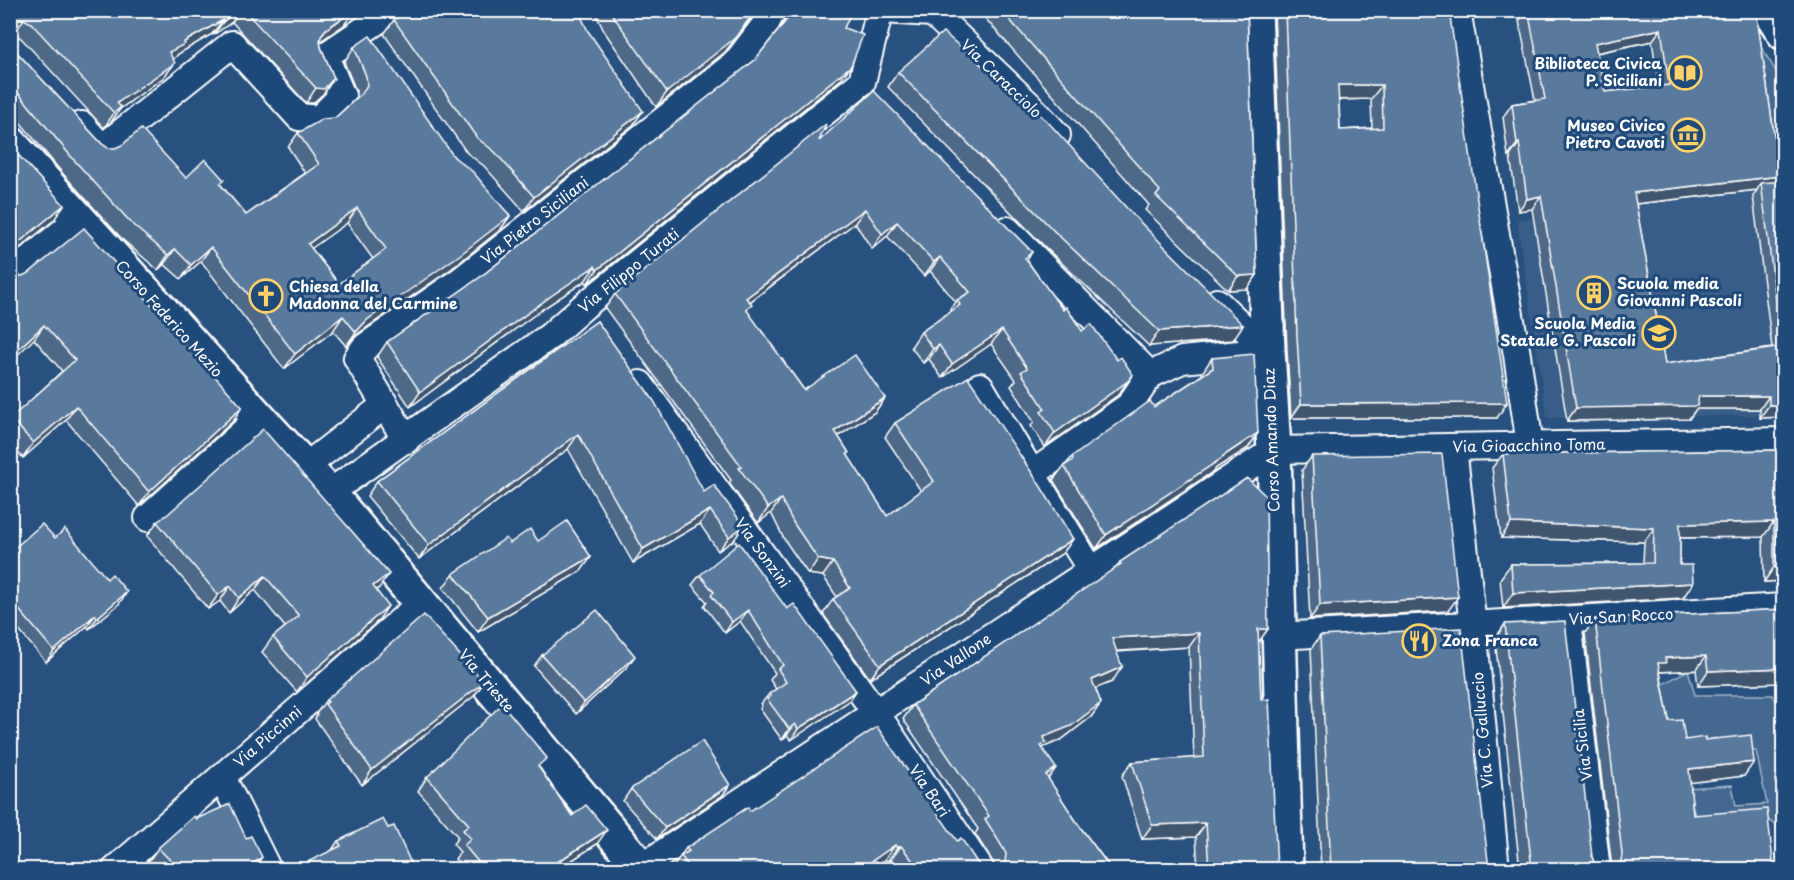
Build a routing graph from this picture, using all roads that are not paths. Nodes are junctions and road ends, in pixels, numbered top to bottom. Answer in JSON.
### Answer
{"nodes":[{"id":1,"x":393,"y":10,"type":"edge"},
{"id":2,"x":773,"y":10,"type":"edge"},
{"id":3,"x":881,"y":10,"type":"edge"},
{"id":4,"x":1254,"y":10,"type":"edge"},
{"id":5,"x":1457,"y":10,"type":"edge"},
{"id":6,"x":1769,"y":10,"type":"edge"},
{"id":7,"x":936,"y":12,"type":"edge"},
{"id":8,"x":364,"y":30,"type":"edge"},
{"id":9,"x":1784,"y":33,"type":"edge"},
{"id":10,"x":66,"y":108,"type":"edge"},
{"id":11,"x":10,"y":143,"type":"edge"},
{"id":12,"x":1073,"y":154,"type":"edge"},
{"id":13,"x":992,"y":215,"type":"edge"},
{"id":14,"x":78,"y":219,"type":"junction"},
{"id":15,"x":10,"y":276,"type":"edge"},
{"id":16,"x":1201,"y":286,"type":"edge"},
{"id":17,"x":1268,"y":351,"type":"junction"},
{"id":18,"x":626,"y":364,"type":"edge"},
{"id":19,"x":1150,"y":375,"type":"junction"},
{"id":20,"x":980,"y":386,"type":"dead end"},
{"id":21,"x":385,"y":405,"type":"junction"},
{"id":22,"x":259,"y":418,"type":"junction"},
{"id":23,"x":406,"y":440,"type":"junction"},
{"id":24,"x":1784,"y":441,"type":"edge"},
{"id":25,"x":1453,"y":447,"type":"junction"},
{"id":26,"x":1530,"y":447,"type":"junction"},
{"id":27,"x":1274,"y":450,"type":"junction"},
{"id":28,"x":305,"y":467,"type":"junction"},
{"id":29,"x":1032,"y":474,"type":"junction"},
{"id":30,"x":329,"y":493,"type":"junction"},
{"id":31,"x":148,"y":518,"type":"dead end"},
{"id":32,"x":1091,"y":570,"type":"junction"},
{"id":33,"x":421,"y":603,"type":"junction"},
{"id":34,"x":1784,"y":608,"type":"edge"},
{"id":35,"x":1568,"y":621,"type":"junction"},
{"id":36,"x":1473,"y":626,"type":"junction"},
{"id":37,"x":1278,"y":636,"type":"junction"},
{"id":38,"x":876,"y":713,"type":"junction"},
{"id":39,"x":222,"y":777,"type":"junction"},
{"id":40,"x":640,"y":869,"type":"edge"},
{"id":41,"x":116,"y":870,"type":"edge"},
{"id":42,"x":268,"y":870,"type":"edge"},
{"id":43,"x":981,"y":870,"type":"edge"},
{"id":44,"x":1286,"y":870,"type":"edge"},
{"id":45,"x":1496,"y":870,"type":"edge"},
{"id":46,"x":1597,"y":870,"type":"edge"}],
"edges":[{"from":1,"to":8,"type":"street"},
{"from":2,"to":21,"type":"street","name":"Via Pietro Siciliani"},
{"from":3,"to":7,"type":"street"},
{"from":3,"to":23,"type":"street","name":"Via Filippo Turati"},
{"from":4,"to":17,"type":"street","name":"Corso Amando Diaz"},
{"from":5,"to":26,"type":"street"},
{"from":6,"to":9,"type":"street"},
{"from":7,"to":12,"type":"street","name":"Via Caracciolo"},
{"from":8,"to":10,"type":"street"},
{"from":11,"to":14,"type":"street","name":"Corso Federico Mezio"},
{"from":13,"to":19,"type":"street"},
{"from":14,"to":15,"type":"street"},
{"from":14,"to":22,"type":"street","name":"Corso Federico Mezio"},
{"from":16,"to":17,"type":"street"},
{"from":17,"to":19,"type":"street"},
{"from":17,"to":27,"type":"street","name":"Corso Amando Diaz"},
{"from":18,"to":38,"type":"street","name":"Via Sonzini"},
{"from":19,"to":29,"type":"street"},
{"from":20,"to":29,"type":"street"},
{"from":21,"to":23,"type":"street","name":"Via Pietro Siciliani"},
{"from":21,"to":28,"type":"street"},
{"from":22,"to":28,"type":"street","name":"Corso Federico Mezio"},
{"from":22,"to":31,"type":"street"},
{"from":23,"to":30,"type":"street","name":"Via Filippo Turati"},
{"from":24,"to":26,"type":"street","name":"Via Gioacchino Toma"},
{"from":25,"to":26,"type":"street","name":"Via Gioacchino Toma"},
{"from":25,"to":27,"type":"street","name":"Via Gioacchino Toma"},
{"from":25,"to":36,"type":"street","name":"Via C. Galluccio"},
{"from":27,"to":32,"type":"street","name":"Via Vallone"},
{"from":27,"to":37,"type":"street","name":"Corso Amando Diaz"},
{"from":28,"to":30,"type":"street","name":"Corso Federico Mezio"},
{"from":29,"to":32,"type":"street"},
{"from":30,"to":33,"type":"street","name":"Via Trieste"},
{"from":32,"to":38,"type":"street","name":"Via Vallone"},
{"from":33,"to":39,"type":"street","name":"Via Piccinni"},
{"from":33,"to":40,"type":"street","name":"Via Trieste"},
{"from":34,"to":35,"type":"street","name":"Via San Rocco"},
{"from":35,"to":36,"type":"street","name":"Via San Rocco"},
{"from":35,"to":46,"type":"street","name":"Via Sicilia"},
{"from":36,"to":37,"type":"street","name":"Via San Rocco"},
{"from":36,"to":45,"type":"street","name":"Via C. Galluccio"},
{"from":37,"to":44,"type":"street","name":"Corso Amando Diaz"},
{"from":38,"to":40,"type":"street","name":"Via Vallone"},
{"from":38,"to":43,"type":"street","name":"Via Bari"},
{"from":39,"to":41,"type":"street","name":"Via Piccinni"},
{"from":39,"to":42,"type":"street"}]}
